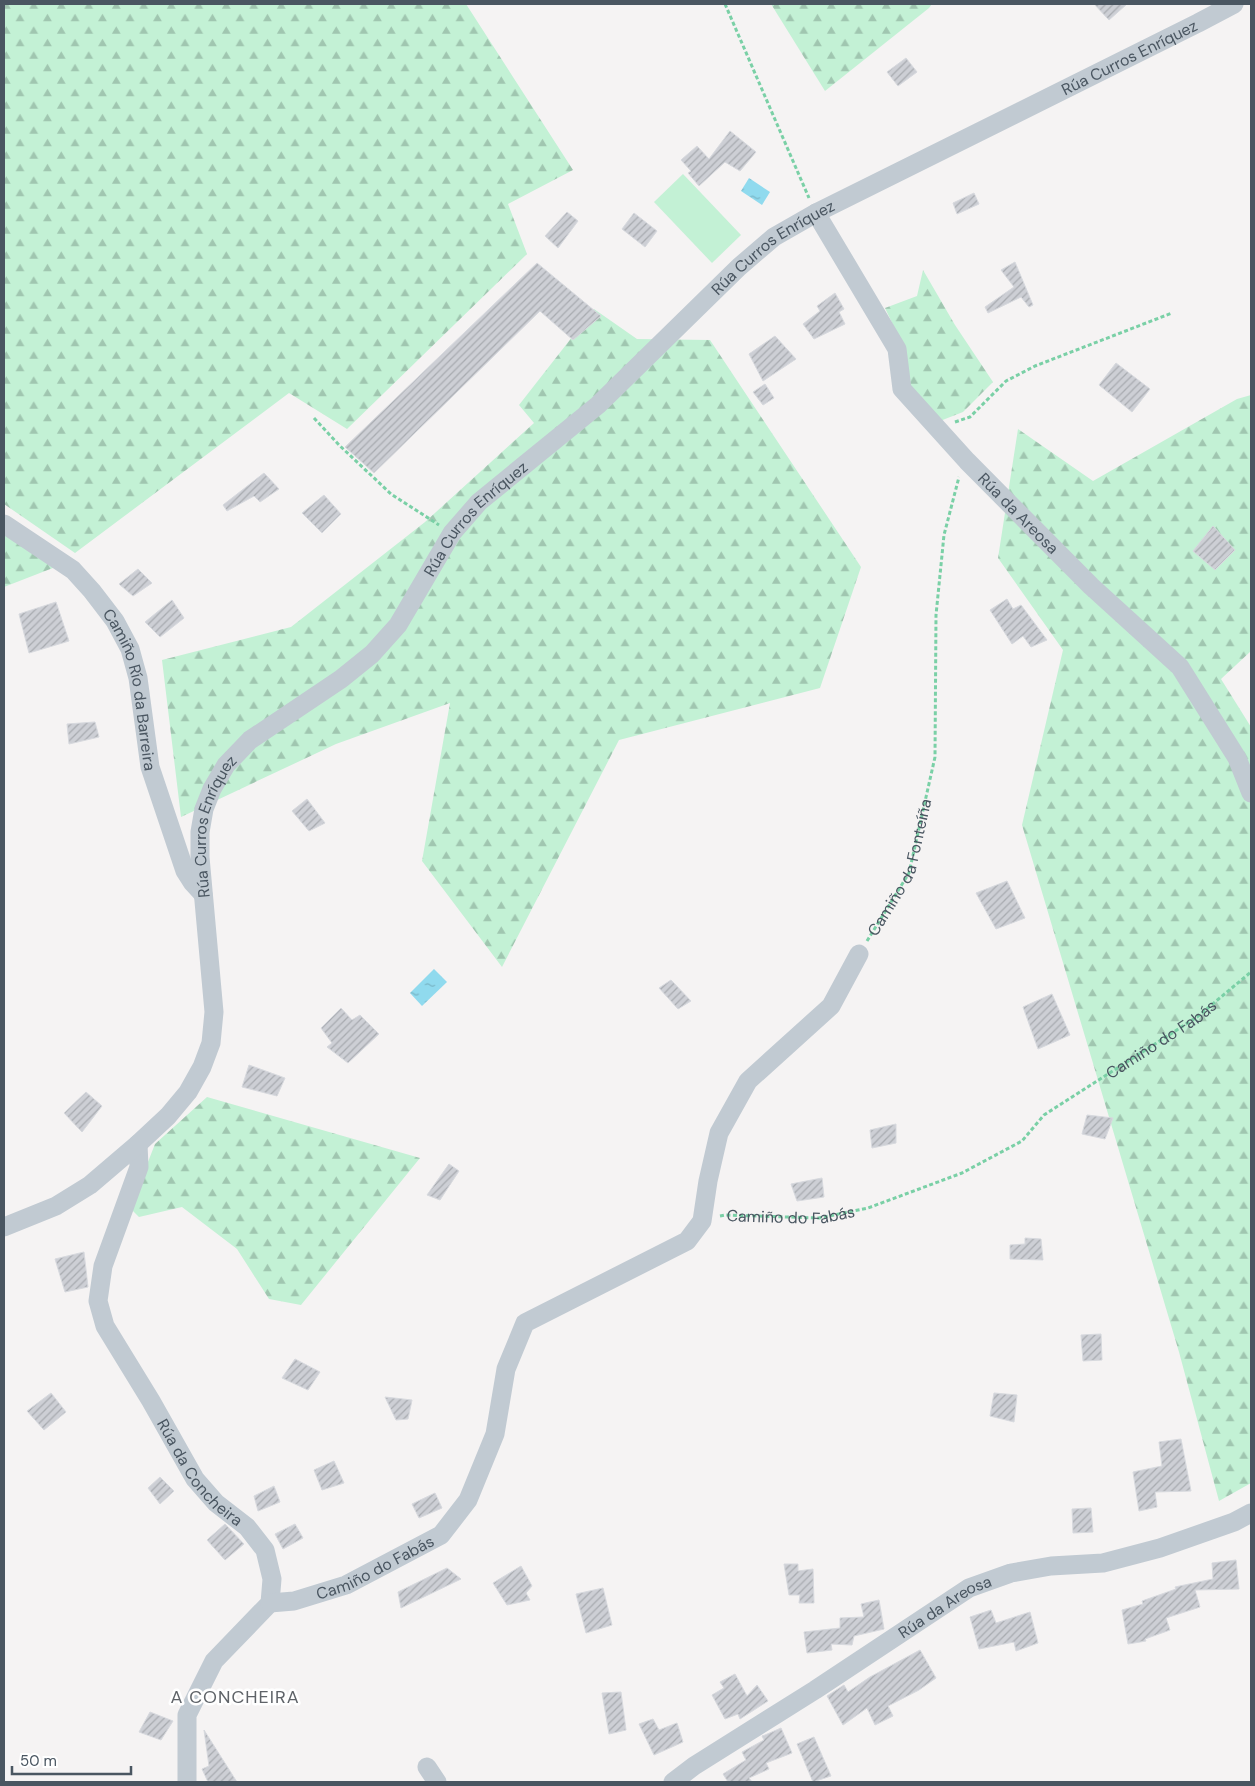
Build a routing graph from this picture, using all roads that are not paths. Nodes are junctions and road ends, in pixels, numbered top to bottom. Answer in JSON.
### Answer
{"nodes":[{"id":1,"x":1234,"y":4,"type":"edge"},
{"id":2,"x":816,"y":213,"type":"junction"},
{"id":3,"x":4,"y":524,"type":"edge"},
{"id":4,"x":1251,"y":794,"type":"edge"},
{"id":5,"x":203,"y":894,"type":"junction"},
{"id":6,"x":859,"y":954,"type":"road end"},
{"id":7,"x":138,"y":1144,"type":"junction"},
{"id":8,"x":702,"y":1221,"type":"joint"},
{"id":9,"x":4,"y":1227,"type":"edge"},
{"id":10,"x":1251,"y":1513,"type":"edge"},
{"id":11,"x":270,"y":1602,"type":"junction"},
{"id":12,"x":188,"y":1782,"type":"edge"},
{"id":13,"x":673,"y":1782,"type":"edge"}],
"edges":[{"from":1,"to":2,"type":"street","name":"Rúa Curros Enríquez"},
{"from":2,"to":4,"type":"street","name":"Rúa da Areosa"},
{"from":2,"to":5,"type":"street","name":"Rúa Curros Enríquez"},
{"from":3,"to":5,"type":"street","name":"Camiño Río da Barreira"},
{"from":5,"to":7,"type":"street","name":"Rúa Curros Enríquez"},
{"from":6,"to":8,"type":"street","name":"Camiño da Fonteíña"},
{"from":7,"to":9,"type":"street","name":"Rúa Curros Enríquez"},
{"from":7,"to":11,"type":"street","name":"Rúa da Concheira"},
{"from":8,"to":11,"type":"street","name":"Camiño do Fabás"},
{"from":10,"to":13,"type":"street","name":"Rúa da Areosa"},
{"from":11,"to":12,"type":"street"}]}
